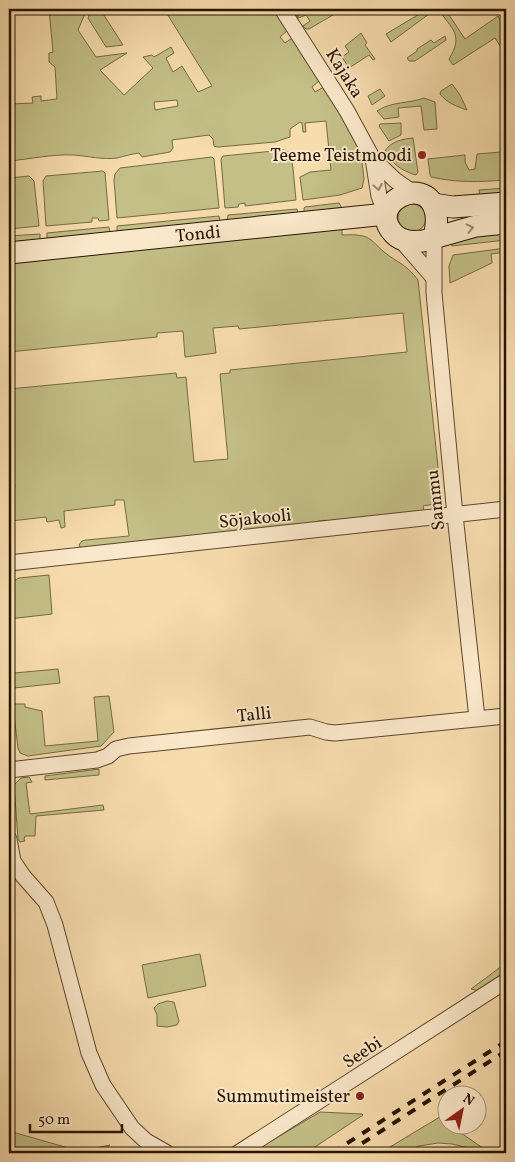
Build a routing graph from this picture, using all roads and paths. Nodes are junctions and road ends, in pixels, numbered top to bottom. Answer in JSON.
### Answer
{"nodes":[{"id":1,"x":282,"y":9,"type":"edge"},
{"id":2,"x":373,"y":159,"type":"junction"},
{"id":3,"x":412,"y":192,"type":"junction"},
{"id":4,"x":506,"y":203,"type":"edge"},
{"id":5,"x":433,"y":204,"type":"junction"},
{"id":6,"x":386,"y":214,"type":"junction"},
{"id":7,"x":506,"y":223,"type":"edge"},
{"id":8,"x":434,"y":237,"type":"junction"},
{"id":9,"x":398,"y":238,"type":"junction"},
{"id":10,"x":9,"y":253,"type":"edge"},
{"id":11,"x":433,"y":278,"type":"junction"},
{"id":12,"x":506,"y":509,"type":"edge"},
{"id":13,"x":454,"y":515,"type":"junction"},
{"id":14,"x":9,"y":563,"type":"edge"},
{"id":15,"x":506,"y":716,"type":"edge"},
{"id":16,"x":477,"y":718,"type":"junction"},
{"id":17,"x":9,"y":770,"type":"edge"},
{"id":18,"x":9,"y":839,"type":"edge"},
{"id":19,"x":506,"y":981,"type":"edge"},
{"id":20,"x":167,"y":1153,"type":"edge"},
{"id":21,"x":238,"y":1153,"type":"edge"}],
"edges":[{"from":1,"to":2,"type":"street","name":"Kajaka"},
{"from":2,"to":3,"type":"street","name":"Kajaka"},
{"from":2,"to":6,"type":"street","name":"Kajaka","one_way":true},
{"from":3,"to":5,"type":"street"},
{"from":3,"to":6,"type":"street"},
{"from":4,"to":5,"type":"street"},
{"from":5,"to":8,"type":"street"},
{"from":6,"to":9,"type":"street"},
{"from":6,"to":10,"type":"street","name":"Tondi"},
{"from":8,"to":7,"type":"street","one_way":true},
{"from":8,"to":9,"type":"street"},
{"from":8,"to":11,"type":"street","name":"Sammu"},
{"from":9,"to":11,"type":"street"},
{"from":11,"to":13,"type":"street","name":"Sammu"},
{"from":12,"to":13,"type":"street","name":"Sõjakooli"},
{"from":13,"to":14,"type":"street","name":"Sõjakooli"},
{"from":13,"to":16,"type":"street","name":"Sammu"},
{"from":15,"to":16,"type":"street","name":"Talli"},
{"from":16,"to":17,"type":"street","name":"Talli"},
{"from":18,"to":20,"type":"street"},
{"from":19,"to":21,"type":"street","name":"Seebi"}]}
